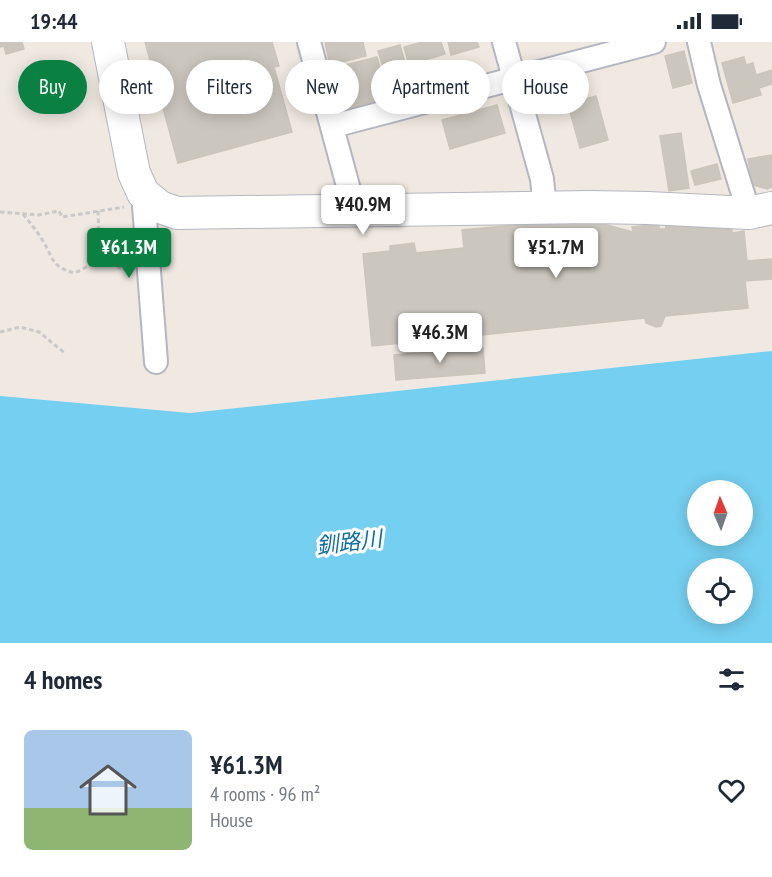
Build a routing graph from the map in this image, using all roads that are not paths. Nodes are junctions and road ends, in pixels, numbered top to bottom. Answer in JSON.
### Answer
{"nodes":[{"id":1,"x":108,"y":42,"type":"edge"},
{"id":2,"x":309,"y":42,"type":"edge"},
{"id":3,"x":504,"y":42,"type":"edge"},
{"id":4,"x":654,"y":42,"type":"edge"},
{"id":5,"x":699,"y":42,"type":"edge"},
{"id":6,"x":509,"y":60,"type":"edge"},
{"id":7,"x":586,"y":60,"type":"edge"},
{"id":8,"x":502,"y":82,"type":"edge"},
{"id":9,"x":524,"y":114,"type":"edge"},
{"id":10,"x":333,"y":126,"type":"junction"},
{"id":11,"x":143,"y":199,"type":"junction"},
{"id":12,"x":545,"y":208,"type":"junction"},
{"id":13,"x":760,"y":210,"type":"edge"},
{"id":14,"x":355,"y":212,"type":"junction"},
{"id":15,"x":156,"y":362,"type":"dead end"}],
"edges":[{"from":1,"to":11,"type":"street"},
{"from":2,"to":10,"type":"street"},
{"from":3,"to":6,"type":"street"},
{"from":4,"to":7,"type":"street"},
{"from":5,"to":13,"type":"street"},
{"from":8,"to":10,"type":"street"},
{"from":9,"to":12,"type":"street"},
{"from":10,"to":14,"type":"street"},
{"from":11,"to":14,"type":"street"},
{"from":11,"to":15,"type":"street"},
{"from":12,"to":13,"type":"street"},
{"from":12,"to":14,"type":"street"}]}
